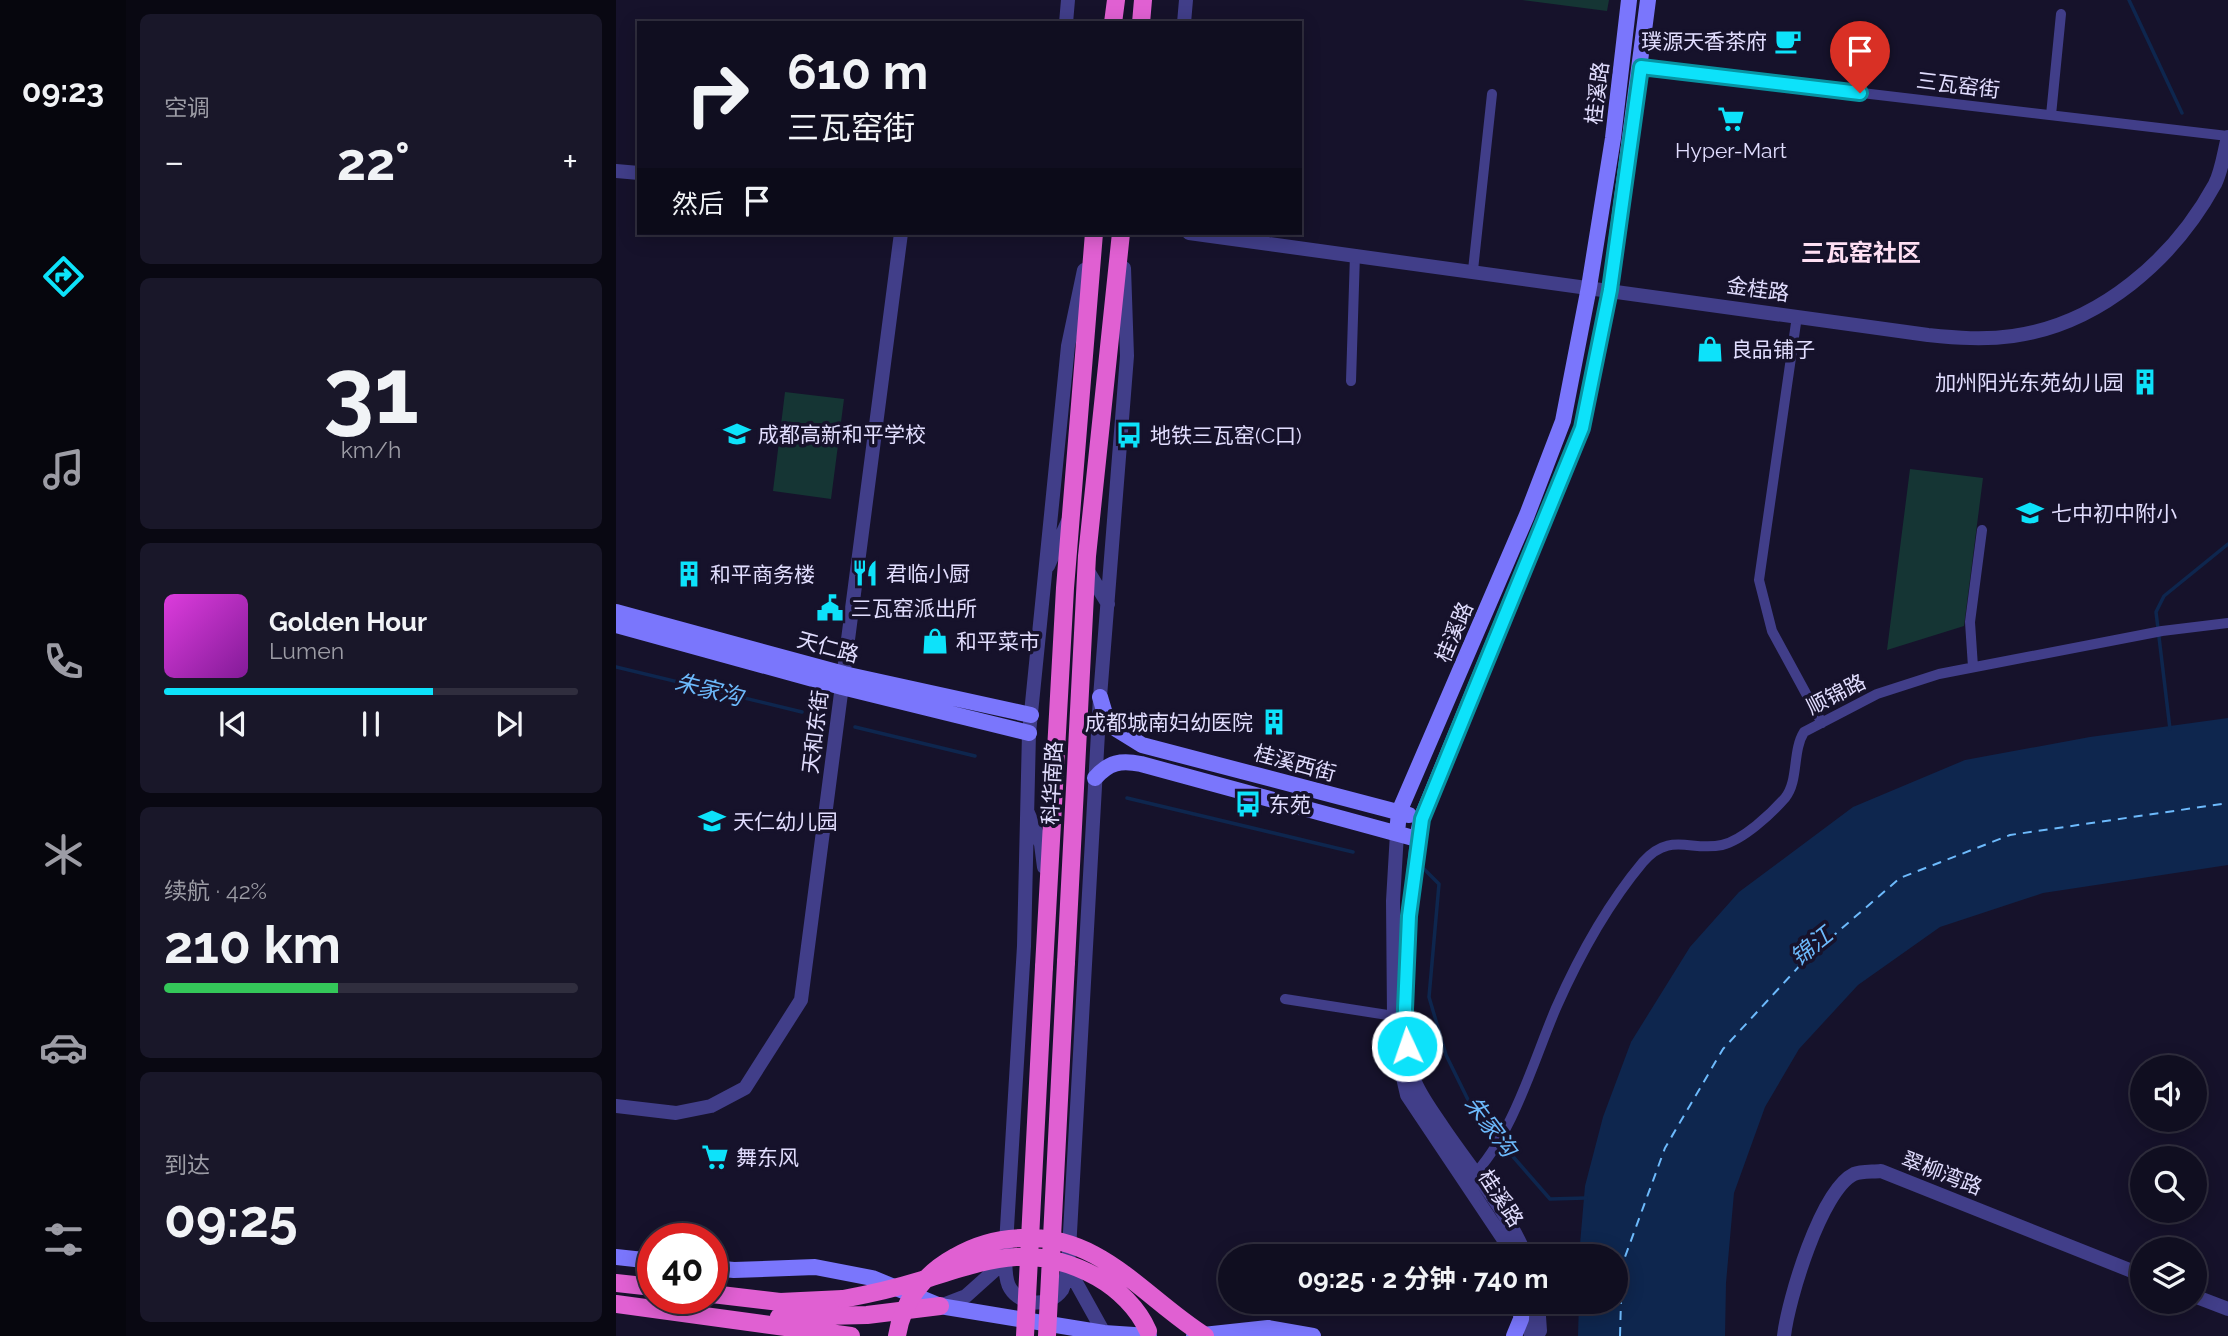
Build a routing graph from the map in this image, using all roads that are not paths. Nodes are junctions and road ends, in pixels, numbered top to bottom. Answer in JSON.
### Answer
{"nodes":[{"id":1,"x":1068,"y":0,"type":"edge"},
{"id":2,"x":1115,"y":0,"type":"edge"},
{"id":3,"x":1143,"y":0,"type":"edge"},
{"id":4,"x":1186,"y":0,"type":"edge"},
{"id":5,"x":1629,"y":0,"type":"edge"},
{"id":6,"x":1648,"y":0,"type":"edge"},
{"id":7,"x":2061,"y":14,"type":"dead end"},
{"id":8,"x":1066,"y":21,"type":"edge"},
{"id":9,"x":1113,"y":21,"type":"edge"},
{"id":10,"x":1141,"y":21,"type":"edge"},
{"id":11,"x":1184,"y":21,"type":"edge"},
{"id":12,"x":1641,"y":67,"type":"junction"},
{"id":13,"x":1493,"y":94,"type":"dead end"},
{"id":14,"x":2051,"y":115,"type":"junction"},
{"id":15,"x":2228,"y":137,"type":"edge"},
{"id":16,"x":616,"y":171,"type":"edge"},
{"id":17,"x":637,"y":173,"type":"edge"},
{"id":18,"x":901,"y":235,"type":"edge"},
{"id":19,"x":1093,"y":235,"type":"edge"},
{"id":20,"x":1093,"y":235,"type":"edge"},
{"id":21,"x":1122,"y":235,"type":"edge"},
{"id":22,"x":1122,"y":235,"type":"edge"},
{"id":23,"x":1205,"y":235,"type":"edge"},
{"id":24,"x":1355,"y":254,"type":"junction"},
{"id":25,"x":1473,"y":270,"type":"junction"},
{"id":26,"x":1589,"y":287,"type":"junction"},
{"id":27,"x":1610,"y":290,"type":"junction"},
{"id":28,"x":1797,"y":316,"type":"junction"},
{"id":29,"x":1352,"y":381,"type":"dead end"},
{"id":30,"x":1071,"y":513,"type":"junction"},
{"id":31,"x":1982,"y":530,"type":"dead end"},
{"id":32,"x":1086,"y":568,"type":"junction"},
{"id":33,"x":1042,"y":579,"type":"junction"},
{"id":34,"x":1108,"y":604,"type":"junction"},
{"id":35,"x":616,"y":612,"type":"edge"},
{"id":36,"x":2228,"y":623,"type":"edge"},
{"id":37,"x":616,"y":625,"type":"edge"},
{"id":38,"x":1973,"y":667,"type":"junction"},
{"id":39,"x":843,"y":681,"type":"junction"},
{"id":40,"x":1100,"y":697,"type":"junction"},
{"id":41,"x":1031,"y":715,"type":"junction"},
{"id":42,"x":1822,"y":723,"type":"junction"},
{"id":43,"x":1028,"y":733,"type":"junction"},
{"id":44,"x":1095,"y":778,"type":"junction"},
{"id":45,"x":1026,"y":808,"type":"junction"},
{"id":46,"x":1399,"y":812,"type":"junction"},
{"id":47,"x":1422,"y":819,"type":"junction"},
{"id":48,"x":1397,"y":833,"type":"junction"},
{"id":49,"x":1092,"y":834,"type":"junction"},
{"id":50,"x":1418,"y":839,"type":"junction"},
{"id":51,"x":1071,"y":860,"type":"junction"},
{"id":52,"x":1048,"y":894,"type":"junction"},
{"id":53,"x":1285,"y":999,"type":"dead end"},
{"id":54,"x":1394,"y":1016,"type":"junction"},
{"id":55,"x":616,"y":1106,"type":"edge"},
{"id":56,"x":1470,"y":1179,"type":"junction"},
{"id":57,"x":1506,"y":1244,"type":"edge"},
{"id":58,"x":1521,"y":1244,"type":"edge"},
{"id":59,"x":616,"y":1257,"type":"edge"},
{"id":60,"x":637,"y":1259,"type":"edge"},
{"id":61,"x":1006,"y":1261,"type":"junction"},
{"id":62,"x":1068,"y":1268,"type":"junction"},
{"id":63,"x":728,"y":1269,"type":"edge"},
{"id":64,"x":2130,"y":1270,"type":"edge"},
{"id":65,"x":616,"y":1283,"type":"edge"},
{"id":66,"x":637,"y":1285,"type":"edge"},
{"id":67,"x":728,"y":1296,"type":"edge"},
{"id":68,"x":2207,"y":1301,"type":"edge"},
{"id":69,"x":616,"y":1304,"type":"edge"},
{"id":70,"x":940,"y":1306,"type":"junction"},
{"id":71,"x":2228,"y":1309,"type":"edge"},
{"id":72,"x":1522,"y":1314,"type":"edge"},
{"id":73,"x":1526,"y":1314,"type":"edge"},
{"id":74,"x":1539,"y":1314,"type":"edge"},
{"id":75,"x":726,"y":1318,"type":"junction"},
{"id":76,"x":1104,"y":1334,"type":"junction"},
{"id":77,"x":851,"y":1336,"type":"edge"},
{"id":78,"x":897,"y":1336,"type":"edge"},
{"id":79,"x":1025,"y":1336,"type":"edge"},
{"id":80,"x":1047,"y":1336,"type":"edge"},
{"id":81,"x":1149,"y":1336,"type":"edge"},
{"id":82,"x":1194,"y":1336,"type":"edge"},
{"id":83,"x":1205,"y":1336,"type":"edge"},
{"id":84,"x":1313,"y":1336,"type":"edge"},
{"id":85,"x":1514,"y":1336,"type":"edge"},
{"id":86,"x":1531,"y":1336,"type":"edge"},
{"id":87,"x":1540,"y":1336,"type":"edge"},
{"id":88,"x":1784,"y":1336,"type":"edge"}],
"edges":[{"from":1,"to":8,"type":"street"},
{"from":2,"to":9,"type":"highway"},
{"from":3,"to":10,"type":"highway"},
{"from":4,"to":11,"type":"street"},
{"from":5,"to":26,"type":"main road","name":"桂溪路"},
{"from":6,"to":12,"type":"main road","name":"桂溪路"},
{"from":7,"to":14,"type":"street"},
{"from":12,"to":14,"type":"street","name":"三瓦窑街"},
{"from":12,"to":27,"type":"main road","name":"桂溪路"},
{"from":13,"to":25,"type":"street"},
{"from":14,"to":15,"type":"street","name":"三瓦窑街"},
{"from":15,"to":28,"type":"street","name":"金桂路"},
{"from":16,"to":17,"type":"street"},
{"from":18,"to":39,"type":"street","name":"天和东街"},
{"from":19,"to":30,"type":"highway","name":"科华南路"},
{"from":20,"to":33,"type":"street"},
{"from":21,"to":32,"type":"highway","name":"科华南路"},
{"from":22,"to":34,"type":"street"},
{"from":23,"to":24,"type":"street","name":"金桂路"},
{"from":24,"to":25,"type":"street","name":"金桂路"},
{"from":24,"to":29,"type":"street"},
{"from":25,"to":26,"type":"street","name":"金桂路"},
{"from":26,"to":27,"type":"street","name":"金桂路"},
{"from":26,"to":46,"type":"main road","name":"桂溪路"},
{"from":27,"to":28,"type":"street","name":"金桂路"},
{"from":27,"to":47,"type":"main road","name":"桂溪路"},
{"from":28,"to":42,"type":"street"},
{"from":30,"to":33,"type":"street"},
{"from":30,"to":52,"type":"highway","name":"科华南路"},
{"from":31,"to":38,"type":"street"},
{"from":32,"to":34,"type":"street"},
{"from":32,"to":51,"type":"highway","name":"科华南路"},
{"from":33,"to":41,"type":"street"},
{"from":34,"to":40,"type":"street"},
{"from":35,"to":39,"type":"main road","name":"天仁路"},
{"from":36,"to":38,"type":"street","name":"顺锦路"},
{"from":37,"to":39,"type":"main road","name":"天仁路"},
{"from":38,"to":42,"type":"street","name":"顺锦路"},
{"from":39,"to":41,"type":"main road","name":"天仁路"},
{"from":39,"to":43,"type":"main road","name":"天仁路"},
{"from":39,"to":55,"type":"street","name":"天和东街"},
{"from":40,"to":44,"type":"street"},
{"from":40,"to":46,"type":"main road","name":"桂溪西街"},
{"from":41,"to":43,"type":"street"},
{"from":42,"to":56,"type":"street","name":"顺锦路"},
{"from":43,"to":45,"type":"street"},
{"from":44,"to":48,"type":"main road","name":"桂溪西街"},
{"from":44,"to":49,"type":"street"},
{"from":45,"to":52,"type":"street"},
{"from":45,"to":61,"type":"street"},
{"from":46,"to":47,"type":"main road","name":"桂溪西街"},
{"from":46,"to":48,"type":"main road","name":"桂溪路"},
{"from":47,"to":50,"type":"main road","name":"桂溪路"},
{"from":48,"to":50,"type":"main road","name":"桂溪西街"},
{"from":48,"to":54,"type":"street","name":"桂溪路"},
{"from":49,"to":51,"type":"street"},
{"from":49,"to":62,"type":"street"},
{"from":50,"to":56,"type":"street","name":"桂溪路"},
{"from":51,"to":80,"type":"highway","name":"科华南路","bridge":true},
{"from":52,"to":79,"type":"highway","name":"科华南路","bridge":true},
{"from":53,"to":54,"type":"street"},
{"from":54,"to":56,"type":"street","name":"桂溪路"},
{"from":56,"to":57,"type":"street","name":"桂溪路"},
{"from":56,"to":58,"type":"street","name":"桂溪路"},
{"from":59,"to":60,"type":"main road"},
{"from":61,"to":62,"type":"street"},
{"from":61,"to":70,"type":"street"},
{"from":62,"to":76,"type":"street"},
{"from":63,"to":70,"type":"main road"},
{"from":64,"to":88,"type":"street","name":"翠柳湾路"},
{"from":65,"to":66,"type":"highway"},
{"from":67,"to":81,"type":"highway","bridge":true},
{"from":68,"to":71,"type":"street"},
{"from":69,"to":75,"type":"highway"},
{"from":70,"to":75,"type":"highway"},
{"from":70,"to":76,"type":"main road"},
{"from":72,"to":85,"type":"main road"},
{"from":73,"to":86,"type":"street"},
{"from":74,"to":87,"type":"street"},
{"from":75,"to":77,"type":"highway"},
{"from":76,"to":81,"type":"main road"},
{"from":78,"to":83,"type":"highway","bridge":true},
{"from":82,"to":84,"type":"main road"}]}
